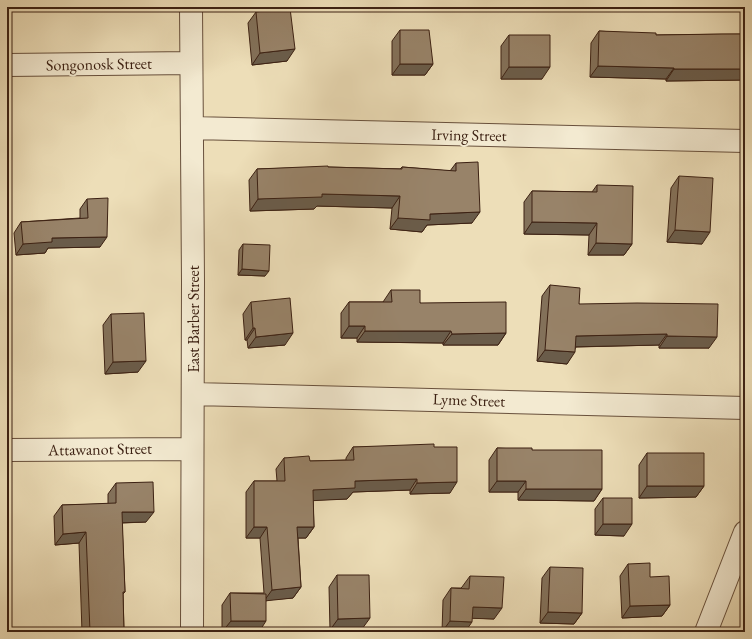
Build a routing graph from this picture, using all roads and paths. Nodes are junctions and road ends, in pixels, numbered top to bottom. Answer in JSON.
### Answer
{"nodes":[{"id":1,"x":191,"y":7,"type":"edge"},
{"id":2,"x":192,"y":63,"type":"junction"},
{"id":3,"x":7,"y":65,"type":"edge"},
{"id":4,"x":192,"y":128,"type":"junction"},
{"id":5,"x":745,"y":141,"type":"edge"},
{"id":6,"x":193,"y":394,"type":"junction"},
{"id":7,"x":745,"y":408,"type":"edge"},
{"id":8,"x":192,"y":449,"type":"junction"},
{"id":9,"x":7,"y":450,"type":"edge"},
{"id":10,"x":745,"y":532,"type":"edge"},
{"id":11,"x":192,"y":632,"type":"edge"},
{"id":12,"x":706,"y":632,"type":"edge"}],
"edges":[{"from":1,"to":2,"type":"street","name":"East Barber Street"},
{"from":2,"to":3,"type":"street","name":"Songonosk Street"},
{"from":2,"to":4,"type":"street","name":"East Barber Street"},
{"from":4,"to":5,"type":"street","name":"Irving Street"},
{"from":4,"to":6,"type":"street","name":"East Barber Street"},
{"from":6,"to":7,"type":"street","name":"Lyme Street"},
{"from":6,"to":8,"type":"street","name":"East Barber Street"},
{"from":8,"to":9,"type":"street","name":"Attawanot Street"},
{"from":8,"to":11,"type":"street","name":"East Barber Street"},
{"from":10,"to":12,"type":"street"}]}
